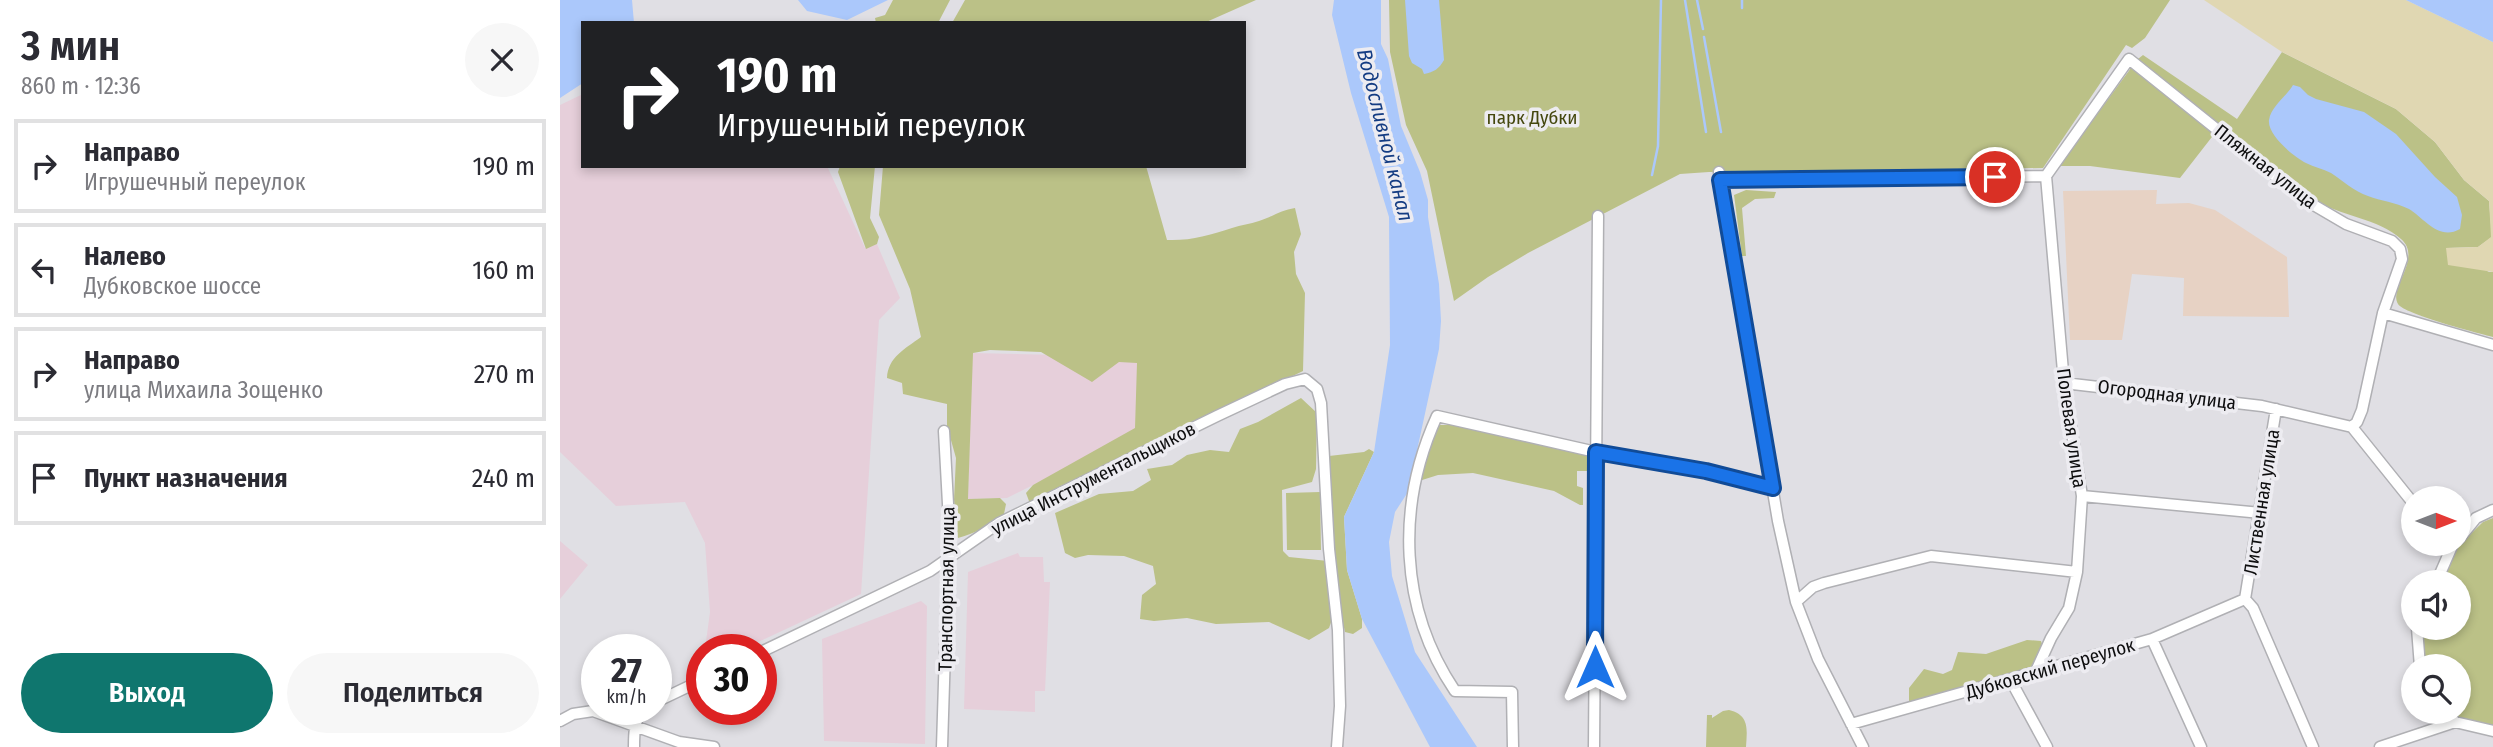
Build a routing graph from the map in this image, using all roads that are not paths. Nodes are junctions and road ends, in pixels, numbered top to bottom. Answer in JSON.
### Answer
{"nodes":[{"id":1,"x":2046,"y":176,"type":"junction"},
{"id":2,"x":1598,"y":216,"type":"dead end"},
{"id":3,"x":2383,"y":313,"type":"junction"},
{"id":4,"x":2493,"y":345,"type":"edge"},
{"id":5,"x":2064,"y":383,"type":"junction"},
{"id":6,"x":2276,"y":409,"type":"junction"},
{"id":7,"x":2351,"y":427,"type":"junction"},
{"id":8,"x":944,"y":431,"type":"dead end"},
{"id":9,"x":1596,"y":452,"type":"junction"},
{"id":10,"x":1773,"y":488,"type":"junction"},
{"id":11,"x":2401,"y":488,"type":"edge"},
{"id":12,"x":2082,"y":496,"type":"junction"},
{"id":13,"x":2493,"y":510,"type":"edge"},
{"id":14,"x":2260,"y":513,"type":"junction"},
{"id":15,"x":2471,"y":523,"type":"edge"},
{"id":16,"x":948,"y":560,"type":"junction"},
{"id":17,"x":2077,"y":572,"type":"junction"},
{"id":18,"x":2245,"y":599,"type":"junction"},
{"id":19,"x":1796,"y":602,"type":"junction"},
{"id":20,"x":2152,"y":639,"type":"junction"},
{"id":21,"x":777,"y":644,"type":"edge"},
{"id":22,"x":2036,"y":671,"type":"junction"},
{"id":23,"x":2010,"y":679,"type":"junction"},
{"id":24,"x":560,"y":721,"type":"edge"},
{"id":25,"x":1851,"y":724,"type":"junction"},
{"id":26,"x":2449,"y":724,"type":"edge"},
{"id":27,"x":2463,"y":724,"type":"edge"},
{"id":28,"x":635,"y":726,"type":"junction"},
{"id":29,"x":2493,"y":731,"type":"edge"},
{"id":30,"x":634,"y":747,"type":"edge"},
{"id":31,"x":715,"y":747,"type":"edge"},
{"id":32,"x":942,"y":747,"type":"edge"},
{"id":33,"x":1337,"y":747,"type":"edge"},
{"id":34,"x":1513,"y":747,"type":"edge"},
{"id":35,"x":1594,"y":747,"type":"edge"},
{"id":36,"x":1863,"y":747,"type":"edge"},
{"id":37,"x":2048,"y":747,"type":"edge"},
{"id":38,"x":2201,"y":747,"type":"edge"},
{"id":39,"x":2313,"y":747,"type":"edge"},
{"id":40,"x":2380,"y":747,"type":"edge"}],
"edges":[{"from":1,"to":3,"type":"street","name":"Пляжная улица"},
{"from":1,"to":5,"type":"street","name":"Полевая улица"},
{"from":1,"to":10,"type":"street"},
{"from":2,"to":9,"type":"street"},
{"from":3,"to":4,"type":"street"},
{"from":3,"to":7,"type":"street"},
{"from":5,"to":6,"type":"street","name":"Огородная улица"},
{"from":5,"to":12,"type":"street","name":"Полевая улица"},
{"from":6,"to":7,"type":"street","name":"Огородная улица"},
{"from":6,"to":14,"type":"street","name":"Лиственная улица"},
{"from":7,"to":11,"type":"street"},
{"from":8,"to":16,"type":"street","name":"Транспортная улица"},
{"from":9,"to":10,"type":"street"},
{"from":9,"to":34,"type":"street"},
{"from":9,"to":35,"type":"street"},
{"from":10,"to":19,"type":"street"},
{"from":12,"to":14,"type":"street"},
{"from":12,"to":17,"type":"street","name":"Полевая улица"},
{"from":13,"to":15,"type":"street"},
{"from":14,"to":18,"type":"street","name":"Лиственная улица"},
{"from":16,"to":21,"type":"street","name":"улица Инструментальщиков"},
{"from":16,"to":32,"type":"street","name":"Транспортная улица"},
{"from":16,"to":33,"type":"street","name":"улица Инструментальщиков"},
{"from":17,"to":19,"type":"street"},
{"from":17,"to":22,"type":"street","name":"Полевая улица"},
{"from":18,"to":20,"type":"street","name":"Дубковский переулок"},
{"from":18,"to":39,"type":"street","name":"Лиственная улица"},
{"from":19,"to":25,"type":"street"},
{"from":20,"to":22,"type":"street","name":"Дубковский переулок"},
{"from":20,"to":38,"type":"street"},
{"from":22,"to":23,"type":"street","name":"Дубковский переулок"},
{"from":23,"to":25,"type":"street","name":"Дубковский переулок"},
{"from":23,"to":37,"type":"street"},
{"from":24,"to":28,"type":"street"},
{"from":25,"to":36,"type":"street"},
{"from":26,"to":40,"type":"street"},
{"from":27,"to":29,"type":"street"},
{"from":28,"to":30,"type":"street"},
{"from":28,"to":31,"type":"street"}]}
